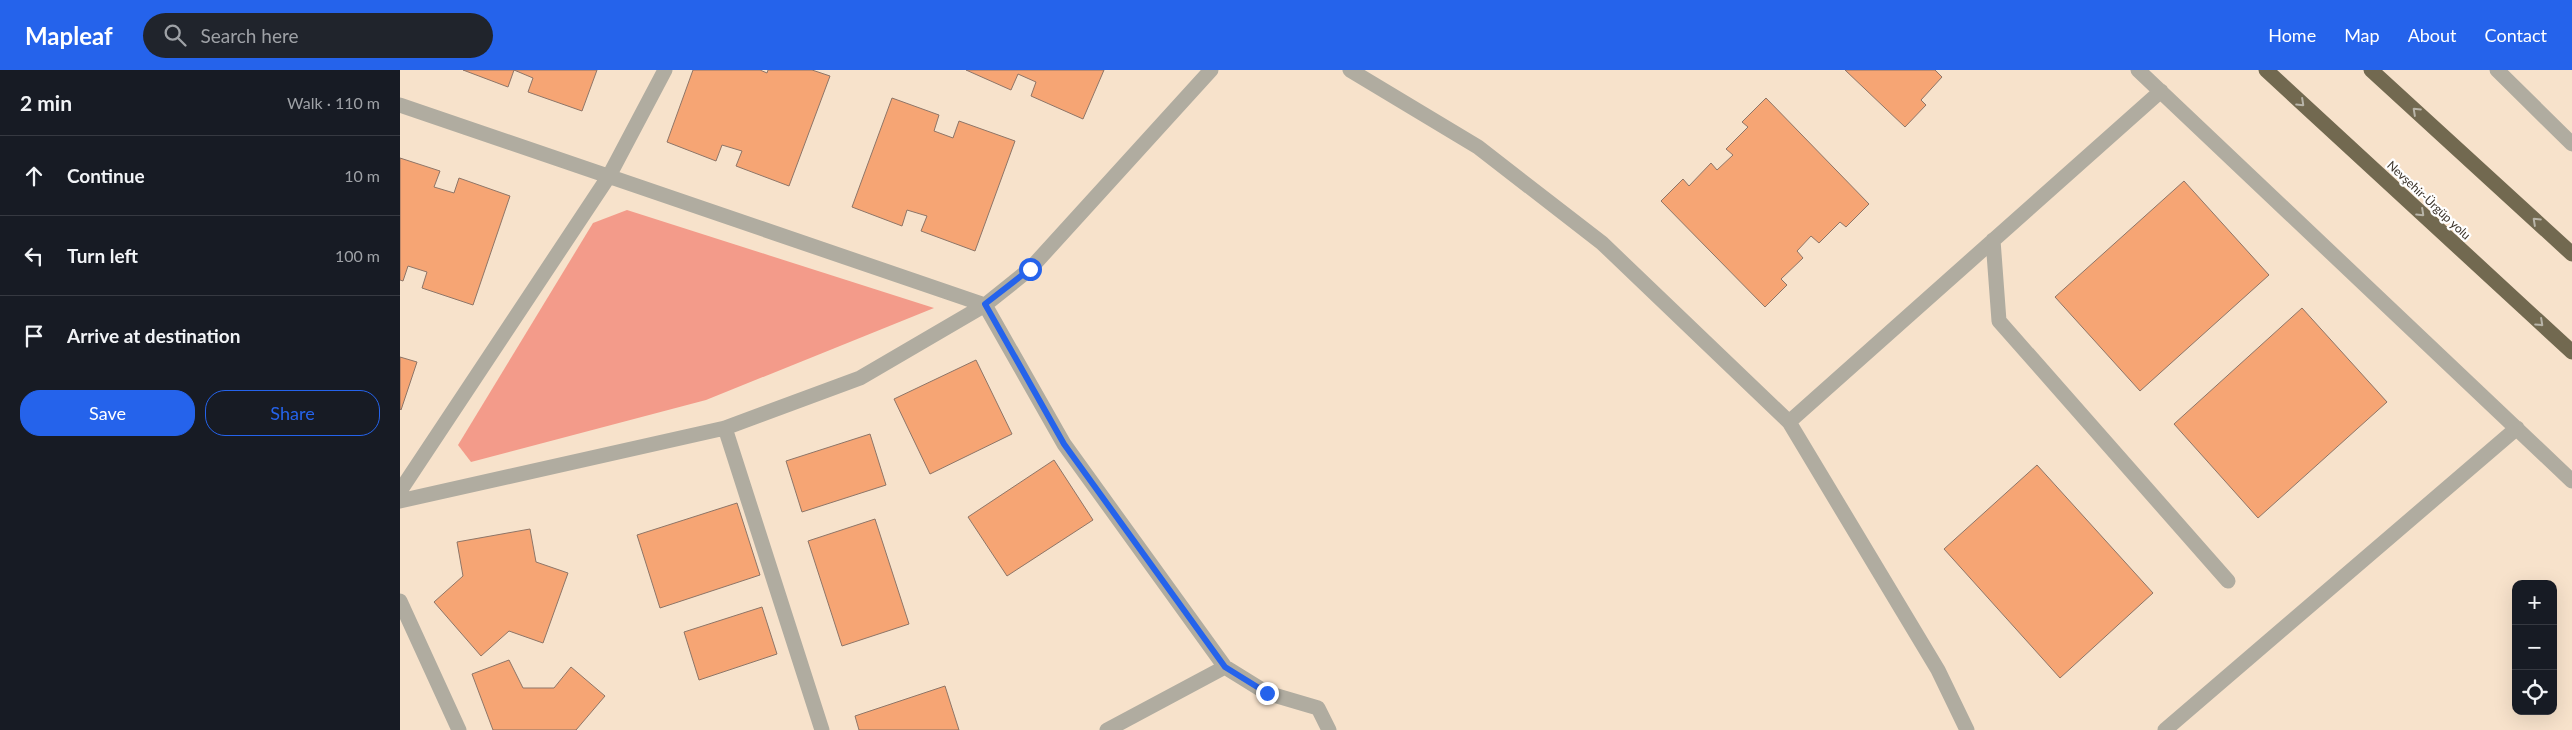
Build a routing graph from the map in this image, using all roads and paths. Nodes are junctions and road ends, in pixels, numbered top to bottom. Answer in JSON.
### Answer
{"nodes":[{"id":1,"x":665,"y":70,"type":"edge"},
{"id":2,"x":1211,"y":70,"type":"edge"},
{"id":3,"x":1350,"y":70,"type":"edge"},
{"id":4,"x":2138,"y":70,"type":"edge"},
{"id":5,"x":2266,"y":70,"type":"edge"},
{"id":6,"x":2371,"y":70,"type":"edge"},
{"id":7,"x":2497,"y":70,"type":"edge"},
{"id":8,"x":2161,"y":91,"type":"junction"},
{"id":9,"x":400,"y":105,"type":"edge"},
{"id":10,"x":2572,"y":144,"type":"edge"},
{"id":11,"x":609,"y":176,"type":"junction"},
{"id":12,"x":1993,"y":240,"type":"junction"},
{"id":13,"x":2572,"y":254,"type":"edge"},
{"id":14,"x":985,"y":304,"type":"junction"},
{"id":15,"x":2572,"y":352,"type":"edge"},
{"id":16,"x":1789,"y":422,"type":"junction"},
{"id":17,"x":725,"y":428,"type":"junction"},
{"id":18,"x":2517,"y":428,"type":"junction"},
{"id":19,"x":2572,"y":481,"type":"edge"},
{"id":20,"x":400,"y":491,"type":"edge"},
{"id":21,"x":400,"y":501,"type":"edge"},
{"id":22,"x":2228,"y":581,"type":"dead end"},
{"id":23,"x":400,"y":601,"type":"edge"},
{"id":24,"x":407,"y":633,"type":"edge"},
{"id":25,"x":1225,"y":667,"type":"junction"},
{"id":26,"x":459,"y":730,"type":"edge"},
{"id":27,"x":822,"y":730,"type":"edge"},
{"id":28,"x":1107,"y":730,"type":"edge"},
{"id":29,"x":1329,"y":730,"type":"edge"},
{"id":30,"x":1967,"y":730,"type":"edge"},
{"id":31,"x":2165,"y":730,"type":"edge"}],
"edges":[{"from":1,"to":11,"type":"street"},
{"from":2,"to":14,"type":"street"},
{"from":3,"to":16,"type":"street"},
{"from":4,"to":8,"type":"street"},
{"from":5,"to":15,"type":"highway","name":"Nevşehir-Ürgüp yolu","one_way":true},
{"from":13,"to":6,"type":"highway","one_way":true},
{"from":7,"to":10,"type":"street"},
{"from":8,"to":12,"type":"street"},
{"from":8,"to":18,"type":"street"},
{"from":9,"to":11,"type":"street"},
{"from":11,"to":14,"type":"street"},
{"from":11,"to":20,"type":"street"},
{"from":12,"to":16,"type":"street"},
{"from":12,"to":22,"type":"street"},
{"from":14,"to":17,"type":"street"},
{"from":14,"to":25,"type":"street"},
{"from":16,"to":30,"type":"street"},
{"from":17,"to":21,"type":"street"},
{"from":17,"to":27,"type":"street"},
{"from":18,"to":19,"type":"street"},
{"from":18,"to":31,"type":"street"},
{"from":23,"to":24,"type":"street"},
{"from":24,"to":26,"type":"street"},
{"from":25,"to":28,"type":"street"},
{"from":25,"to":29,"type":"street"}]}
